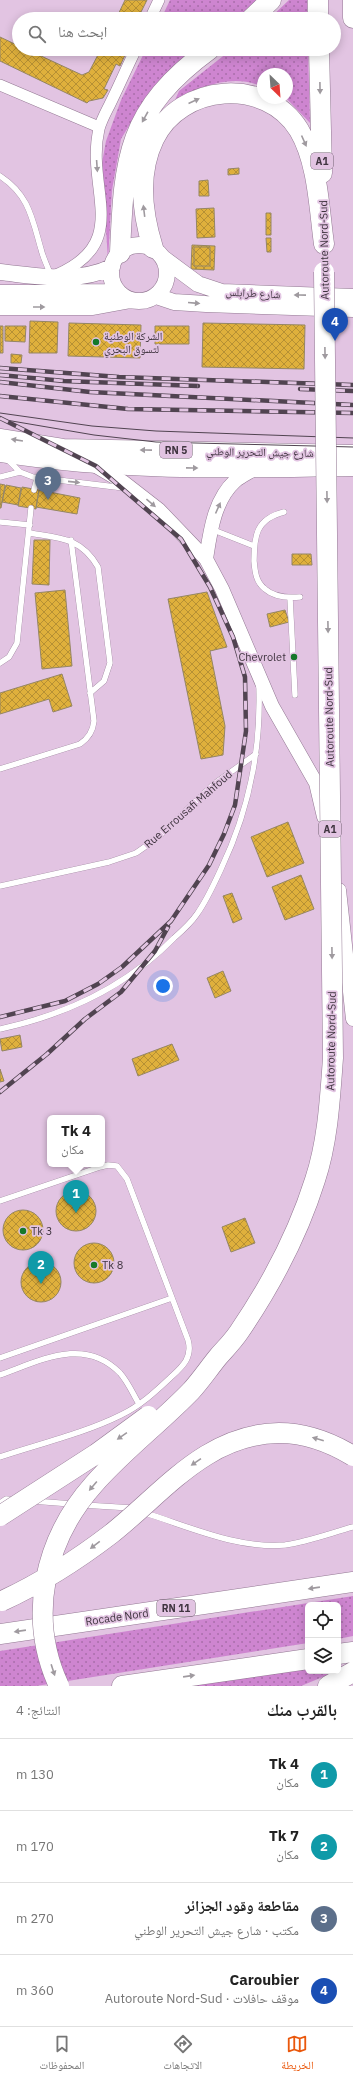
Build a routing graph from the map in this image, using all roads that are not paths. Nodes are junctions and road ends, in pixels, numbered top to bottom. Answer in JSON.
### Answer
{"nodes":[{"id":1,"x":159,"y":0,"type":"edge"},
{"id":2,"x":271,"y":0,"type":"edge"},
{"id":3,"x":318,"y":0,"type":"edge"},
{"id":4,"x":353,"y":0,"type":"edge"},
{"id":5,"x":153,"y":12,"type":"edge"},
{"id":6,"x":258,"y":12,"type":"edge"},
{"id":7,"x":318,"y":12,"type":"edge"},
{"id":8,"x":353,"y":18,"type":"edge"},
{"id":9,"x":133,"y":56,"type":"edge"},
{"id":10,"x":200,"y":56,"type":"edge"},
{"id":11,"x":319,"y":56,"type":"edge"},
{"id":12,"x":0,"y":85,"type":"edge"},
{"id":13,"x":99,"y":127,"type":"junction"},
{"id":14,"x":0,"y":176,"type":"edge"},
{"id":15,"x":324,"y":244,"type":"junction"},
{"id":16,"x":158,"y":253,"type":"junction"},
{"id":17,"x":114,"y":264,"type":"junction"},
{"id":18,"x":0,"y":272,"type":"edge"},
{"id":19,"x":52,"y":277,"type":"junction"},
{"id":20,"x":0,"y":293,"type":"edge"},
{"id":21,"x":71,"y":294,"type":"junction"},
{"id":22,"x":156,"y":296,"type":"junction"},
{"id":23,"x":125,"y":297,"type":"junction"},
{"id":24,"x":353,"y":297,"type":"edge"},
{"id":25,"x":0,"y":307,"type":"edge"},
{"id":26,"x":353,"y":309,"type":"edge"},
{"id":27,"x":0,"y":448,"type":"edge"},
{"id":28,"x":353,"y":454,"type":"edge"},
{"id":29,"x":88,"y":459,"type":"junction"},
{"id":30,"x":353,"y":467,"type":"edge"},
{"id":31,"x":254,"y":469,"type":"junction"},
{"id":32,"x":20,"y":472,"type":"junction"},
{"id":33,"x":0,"y":477,"type":"edge"},
{"id":34,"x":36,"y":478,"type":"junction"},
{"id":35,"x":132,"y":488,"type":"junction"},
{"id":36,"x":34,"y":490,"type":"dead end"},
{"id":37,"x":31,"y":508,"type":"dead end"},
{"id":38,"x":284,"y":512,"type":"dead end"},
{"id":39,"x":0,"y":522,"type":"edge"},
{"id":40,"x":30,"y":525,"type":"junction"},
{"id":41,"x":211,"y":529,"type":"junction"},
{"id":42,"x":29,"y":533,"type":"junction"},
{"id":43,"x":71,"y":540,"type":"junction"},
{"id":44,"x":254,"y":546,"type":"junction"},
{"id":45,"x":206,"y":559,"type":"junction"},
{"id":46,"x":300,"y":597,"type":"dead end"},
{"id":47,"x":290,"y":598,"type":"junction"},
{"id":48,"x":0,"y":663,"type":"edge"},
{"id":49,"x":259,"y":677,"type":"junction"},
{"id":50,"x":90,"y":693,"type":"junction"},
{"id":51,"x":295,"y":695,"type":"dead end"},
{"id":52,"x":256,"y":754,"type":"junction"},
{"id":53,"x":0,"y":769,"type":"edge"},
{"id":54,"x":0,"y":886,"type":"edge"},
{"id":55,"x":353,"y":1019,"type":"edge"},
{"id":56,"x":0,"y":1029,"type":"edge"},
{"id":57,"x":105,"y":1166,"type":"edge"},
{"id":58,"x":100,"y":1167,"type":"edge"},
{"id":59,"x":0,"y":1201,"type":"edge"},
{"id":60,"x":172,"y":1298,"type":"junction"},
{"id":61,"x":0,"y":1358,"type":"edge"},
{"id":62,"x":217,"y":1358,"type":"junction"},
{"id":63,"x":0,"y":1375,"type":"edge"},
{"id":64,"x":139,"y":1404,"type":"junction"},
{"id":65,"x":353,"y":1456,"type":"edge"},
{"id":66,"x":0,"y":1457,"type":"edge"},
{"id":67,"x":0,"y":1503,"type":"edge"},
{"id":68,"x":0,"y":1516,"type":"edge"},
{"id":69,"x":353,"y":1527,"type":"edge"},
{"id":70,"x":353,"y":1582,"type":"edge"},
{"id":71,"x":1,"y":1601,"type":"edge"},
{"id":72,"x":0,"y":1634,"type":"edge"},
{"id":73,"x":353,"y":1652,"type":"edge"},
{"id":74,"x":341,"y":1654,"type":"edge"},
{"id":75,"x":305,"y":1659,"type":"edge"},
{"id":76,"x":353,"y":1672,"type":"edge"},
{"id":77,"x":59,"y":1686,"type":"edge"},
{"id":78,"x":122,"y":1686,"type":"edge"},
{"id":79,"x":328,"y":1686,"type":"edge"}],
"edges":[{"from":1,"to":5,"type":"street"},
{"from":2,"to":6,"type":"highway"},
{"from":3,"to":7,"type":"highway"},
{"from":4,"to":8,"type":"highway"},
{"from":9,"to":13,"type":"street"},
{"from":10,"to":17,"type":"highway","one_way":true},
{"from":11,"to":15,"type":"highway","name":"Autoroute Nord-Sud","number":"A1","one_way":true},
{"from":12,"to":13,"type":"street"},
{"from":13,"to":19,"type":"street","one_way":true},
{"from":14,"to":19,"type":"lane"},
{"from":16,"to":15,"type":"highway","one_way":true},
{"from":15,"to":62,"type":"highway","name":"Autoroute Nord-Sud","number":"A1","one_way":true,"bridge":true},
{"from":16,"to":17,"type":"main road"},
{"from":16,"to":22,"type":"main road"},
{"from":24,"to":16,"type":"main road","name":"شارع طرابلس","one_way":true},
{"from":17,"to":19,"type":"main road"},
{"from":17,"to":21,"type":"main road"},
{"from":17,"to":23,"type":"main road"},
{"from":18,"to":19,"type":"main road"},
{"from":20,"to":21,"type":"main road"},
{"from":21,"to":23,"type":"main road"},
{"from":22,"to":23,"type":"main road"},
{"from":22,"to":26,"type":"main road","name":"شارع طرابلس","one_way":true},
{"from":25,"to":23,"type":"main road","one_way":true},
{"from":27,"to":29,"type":"highway","name":"شارع جيش التحرير الوطني","number":"RN 5"},
{"from":27,"to":32,"type":"lane"},
{"from":28,"to":29,"type":"highway","name":"شارع جيش التحرير الوطني","number":"RN 5","one_way":true},
{"from":29,"to":31,"type":"highway","name":"شارع جيش التحرير الوطني","number":"RN 5","one_way":true},
{"from":29,"to":35,"type":"street"},
{"from":30,"to":31,"type":"highway","name":"شارع جيش التحرير الوطني","number":"RN 5"},
{"from":41,"to":31,"type":"street","one_way":true},
{"from":32,"to":33,"type":"lane"},
{"from":32,"to":34,"type":"lane"},
{"from":34,"to":35,"type":"lane","one_way":true},
{"from":34,"to":36,"type":"lane"},
{"from":35,"to":45,"type":"street","one_way":true},
{"from":37,"to":40,"type":"lane"},
{"from":38,"to":44,"type":"lane"},
{"from":39,"to":40,"type":"lane"},
{"from":40,"to":42,"type":"lane"},
{"from":41,"to":44,"type":"lane"},
{"from":41,"to":45,"type":"street"},
{"from":42,"to":43,"type":"lane"},
{"from":42,"to":48,"type":"lane"},
{"from":43,"to":50,"type":"lane"},
{"from":43,"to":50,"type":"lane"},
{"from":44,"to":47,"type":"lane"},
{"from":45,"to":49,"type":"street"},
{"from":46,"to":47,"type":"lane"},
{"from":47,"to":51,"type":"lane"},
{"from":49,"to":52,"type":"lane"},
{"from":49,"to":55,"type":"street"},
{"from":50,"to":53,"type":"lane"},
{"from":52,"to":54,"type":"lane","name":"Rue Errousafi Mahfoud"},
{"from":52,"to":56,"type":"lane"},
{"from":57,"to":60,"type":"lane"},
{"from":58,"to":59,"type":"lane"},
{"from":60,"to":61,"type":"lane"},
{"from":60,"to":64,"type":"lane"},
{"from":62,"to":68,"type":"highway","one_way":true,"bridge":true},
{"from":62,"to":77,"type":"highway","one_way":true,"bridge":true},
{"from":63,"to":64,"type":"lane"},
{"from":64,"to":66,"type":"lane"},
{"from":65,"to":71,"type":"highway","one_way":true,"bridge":true},
{"from":67,"to":69,"type":"lane"},
{"from":70,"to":72,"type":"highway","name":"Rocade Nord","number":"RN 11","one_way":true},
{"from":73,"to":74,"type":"highway"},
{"from":78,"to":75,"type":"highway","one_way":true},
{"from":76,"to":79,"type":"highway"}]}
